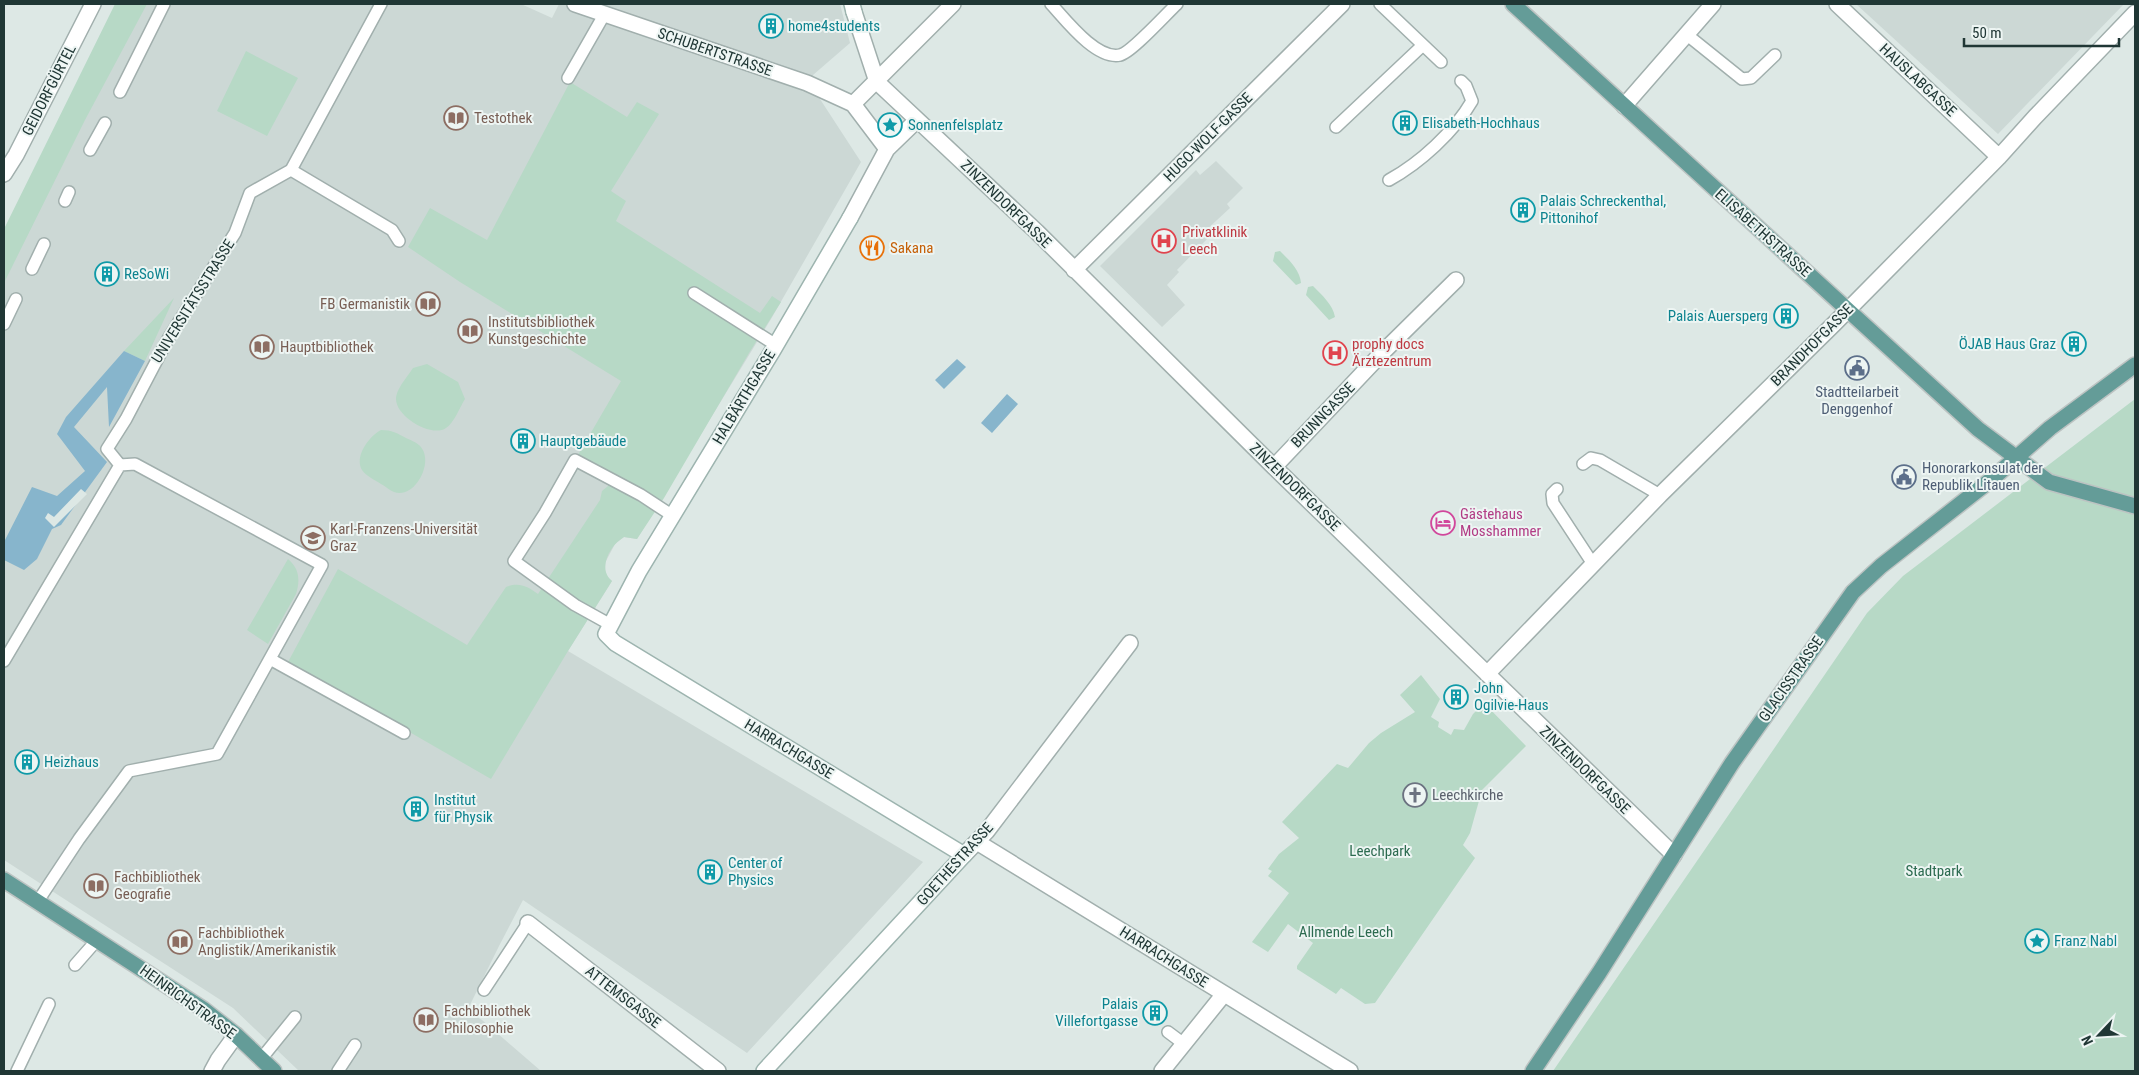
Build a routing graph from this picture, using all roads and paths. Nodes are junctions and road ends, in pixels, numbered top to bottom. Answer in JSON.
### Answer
{"nodes":[{"id":1,"x":93,"y":4,"type":"edge"},
{"id":2,"x":164,"y":4,"type":"edge"},
{"id":3,"x":381,"y":4,"type":"edge"},
{"id":4,"x":575,"y":4,"type":"edge"},
{"id":5,"x":953,"y":4,"type":"edge"},
{"id":6,"x":1051,"y":4,"type":"edge"},
{"id":7,"x":1177,"y":4,"type":"edge"},
{"id":8,"x":1342,"y":4,"type":"edge"},
{"id":9,"x":1380,"y":4,"type":"edge"},
{"id":10,"x":1513,"y":4,"type":"edge"},
{"id":11,"x":1713,"y":4,"type":"edge"},
{"id":12,"x":1837,"y":4,"type":"edge"},
{"id":13,"x":853,"y":8,"type":"edge"},
{"id":14,"x":2135,"y":13,"type":"edge"},
{"id":15,"x":604,"y":15,"type":"junction"},
{"id":16,"x":1686,"y":34,"type":"junction"},
{"id":17,"x":1423,"y":46,"type":"junction"},
{"id":18,"x":1775,"y":55,"type":"dead end"},
{"id":19,"x":1441,"y":62,"type":"dead end"},
{"id":20,"x":568,"y":78,"type":"dead end"},
{"id":21,"x":1461,"y":81,"type":"dead end"},
{"id":22,"x":877,"y":82,"type":"junction"},
{"id":23,"x":120,"y":92,"type":"dead end"},
{"id":24,"x":853,"y":104,"type":"junction"},
{"id":25,"x":1624,"y":106,"type":"junction"},
{"id":26,"x":917,"y":120,"type":"junction"},
{"id":27,"x":105,"y":123,"type":"dead end"},
{"id":28,"x":1336,"y":127,"type":"dead end"},
{"id":29,"x":887,"y":149,"type":"junction"},
{"id":30,"x":90,"y":150,"type":"dead end"},
{"id":31,"x":1999,"y":157,"type":"junction"},
{"id":32,"x":291,"y":170,"type":"junction"},
{"id":33,"x":4,"y":174,"type":"edge"},
{"id":34,"x":1388,"y":180,"type":"dead end"},
{"id":35,"x":399,"y":241,"type":"dead end"},
{"id":36,"x":44,"y":244,"type":"dead end"},
{"id":37,"x":32,"y":269,"type":"dead end"},
{"id":38,"x":1074,"y":270,"type":"junction"},
{"id":39,"x":1456,"y":280,"type":"dead end"},
{"id":40,"x":694,"y":293,"type":"dead end"},
{"id":41,"x":16,"y":299,"type":"dead end"},
{"id":42,"x":1847,"y":310,"type":"junction"},
{"id":43,"x":4,"y":324,"type":"edge"},
{"id":44,"x":776,"y":345,"type":"junction"},
{"id":45,"x":2135,"y":365,"type":"edge"},
{"id":46,"x":2016,"y":458,"type":"junction"},
{"id":47,"x":1583,"y":464,"type":"dead end"},
{"id":48,"x":120,"y":465,"type":"junction"},
{"id":49,"x":1274,"y":467,"type":"junction"},
{"id":50,"x":1557,"y":489,"type":"dead end"},
{"id":51,"x":1660,"y":495,"type":"junction"},
{"id":52,"x":2135,"y":506,"type":"edge"},
{"id":53,"x":673,"y":516,"type":"junction"},
{"id":54,"x":1592,"y":564,"type":"junction"},
{"id":55,"x":611,"y":625,"type":"junction"},
{"id":56,"x":1130,"y":643,"type":"dead end"},
{"id":57,"x":270,"y":659,"type":"junction"},
{"id":58,"x":4,"y":661,"type":"edge"},
{"id":59,"x":1487,"y":674,"type":"junction"},
{"id":60,"x":404,"y":733,"type":"dead end"},
{"id":61,"x":977,"y":842,"type":"junction"},
{"id":62,"x":964,"y":855,"type":"junction"},
{"id":63,"x":1674,"y":855,"type":"junction"},
{"id":64,"x":4,"y":880,"type":"edge"},
{"id":65,"x":38,"y":900,"type":"junction"},
{"id":66,"x":528,"y":923,"type":"joint"},
{"id":67,"x":97,"y":940,"type":"junction"},
{"id":68,"x":75,"y":965,"type":"dead end"},
{"id":69,"x":484,"y":990,"type":"dead end"},
{"id":70,"x":1224,"y":994,"type":"junction"},
{"id":71,"x":50,"y":1004,"type":"dead end"},
{"id":72,"x":295,"y":1017,"type":"dead end"},
{"id":73,"x":1168,"y":1032,"type":"dead end"},
{"id":74,"x":236,"y":1035,"type":"junction"},
{"id":75,"x":1184,"y":1044,"type":"junction"},
{"id":76,"x":355,"y":1045,"type":"dead end"},
{"id":77,"x":261,"y":1059,"type":"junction"},
{"id":78,"x":18,"y":1071,"type":"edge"},
{"id":79,"x":212,"y":1071,"type":"edge"},
{"id":80,"x":274,"y":1071,"type":"edge"},
{"id":81,"x":338,"y":1071,"type":"edge"},
{"id":82,"x":718,"y":1071,"type":"edge"},
{"id":83,"x":764,"y":1071,"type":"edge"},
{"id":84,"x":1162,"y":1071,"type":"edge"},
{"id":85,"x":1350,"y":1071,"type":"edge"},
{"id":86,"x":1533,"y":1071,"type":"edge"}],
"edges":[{"from":1,"to":33,"type":"street","name":"GEIDORFGÜRTEL"},
{"from":2,"to":23,"type":"lane"},
{"from":3,"to":32,"type":"lane"},
{"from":4,"to":15,"type":"street","name":"SCHUBERTSTRASSE"},
{"from":5,"to":22,"type":"street"},
{"from":6,"to":7,"type":"lane"},
{"from":8,"to":38,"type":"street","name":"HUGO-WOLF-GASSE"},
{"from":9,"to":17,"type":"lane"},
{"from":10,"to":25,"type":"main road","name":"ELISABETHSTRASSE"},
{"from":11,"to":16,"type":"street"},
{"from":12,"to":31,"type":"street","name":"HAUSLABGASSE"},
{"from":13,"to":22,"type":"street"},
{"from":14,"to":31,"type":"street","name":"BRANDHOFGASSE"},
{"from":15,"to":20,"type":"lane"},
{"from":15,"to":24,"type":"street","name":"SCHUBERTSTRASSE"},
{"from":16,"to":18,"type":"lane"},
{"from":16,"to":25,"type":"street"},
{"from":17,"to":19,"type":"lane"},
{"from":17,"to":28,"type":"lane"},
{"from":21,"to":34,"type":"lane"},
{"from":22,"to":24,"type":"street"},
{"from":22,"to":26,"type":"street"},
{"from":24,"to":29,"type":"street"},
{"from":25,"to":42,"type":"main road","name":"ELISABETHSTRASSE"},
{"from":26,"to":29,"type":"street"},
{"from":26,"to":38,"type":"street","name":"ZINZENDORFGASSE"},
{"from":27,"to":30,"type":"lane"},
{"from":29,"to":44,"type":"street","name":"HALBÄRTHGASSE"},
{"from":31,"to":42,"type":"street","name":"BRANDHOFGASSE"},
{"from":32,"to":35,"type":"lane"},
{"from":32,"to":48,"type":"lane","name":"UNIVERSITÄTSSTRASSE"},
{"from":36,"to":37,"type":"lane"},
{"from":38,"to":49,"type":"street","name":"ZINZENDORFGASSE"},
{"from":39,"to":49,"type":"street","name":"BRUNNGASSE"},
{"from":40,"to":44,"type":"lane"},
{"from":41,"to":43,"type":"lane"},
{"from":42,"to":46,"type":"main road","name":"ELISABETHSTRASSE"},
{"from":42,"to":51,"type":"street","name":"BRANDHOFGASSE"},
{"from":44,"to":53,"type":"street","name":"HALBÄRTHGASSE"},
{"from":45,"to":46,"type":"main road","name":"GLACISSTRASSE"},
{"from":46,"to":52,"type":"main road","name":"ELISABETHSTRASSE"},
{"from":46,"to":63,"type":"main road","name":"GLACISSTRASSE"},
{"from":47,"to":51,"type":"lane"},
{"from":48,"to":57,"type":"lane"},
{"from":48,"to":58,"type":"lane"},
{"from":49,"to":59,"type":"street","name":"ZINZENDORFGASSE"},
{"from":50,"to":54,"type":"lane"},
{"from":51,"to":54,"type":"street","name":"BRANDHOFGASSE"},
{"from":53,"to":55,"type":"street","name":"HALBÄRTHGASSE"},
{"from":53,"to":55,"type":"lane"},
{"from":54,"to":59,"type":"street","name":"BRANDHOFGASSE"},
{"from":55,"to":62,"type":"street","name":"HARRACHGASSE"},
{"from":56,"to":61,"type":"street","name":"GOETHESTRASSE"},
{"from":57,"to":60,"type":"lane"},
{"from":57,"to":65,"type":"lane"},
{"from":59,"to":63,"type":"street","name":"ZINZENDORFGASSE"},
{"from":61,"to":62,"type":"street","name":"GOETHESTRASSE"},
{"from":61,"to":70,"type":"street","name":"HARRACHGASSE"},
{"from":62,"to":83,"type":"street","name":"GOETHESTRASSE"},
{"from":63,"to":86,"type":"main road","name":"GLACISSTRASSE"},
{"from":64,"to":65,"type":"main road","name":"HEINRICHSTRASSE"},
{"from":65,"to":67,"type":"main road","name":"HEINRICHSTRASSE"},
{"from":66,"to":69,"type":"lane"},
{"from":66,"to":82,"type":"street","name":"ATTEMSGASSE"},
{"from":67,"to":68,"type":"lane"},
{"from":67,"to":74,"type":"main road","name":"HEINRICHSTRASSE"},
{"from":70,"to":75,"type":"street"},
{"from":70,"to":85,"type":"street","name":"HARRACHGASSE"},
{"from":71,"to":78,"type":"lane"},
{"from":72,"to":77,"type":"lane"},
{"from":73,"to":75,"type":"lane"},
{"from":74,"to":77,"type":"main road","name":"HEINRICHSTRASSE"},
{"from":74,"to":79,"type":"street"},
{"from":75,"to":84,"type":"street"},
{"from":76,"to":81,"type":"lane"},
{"from":77,"to":80,"type":"main road","name":"HEINRICHSTRASSE"}]}
